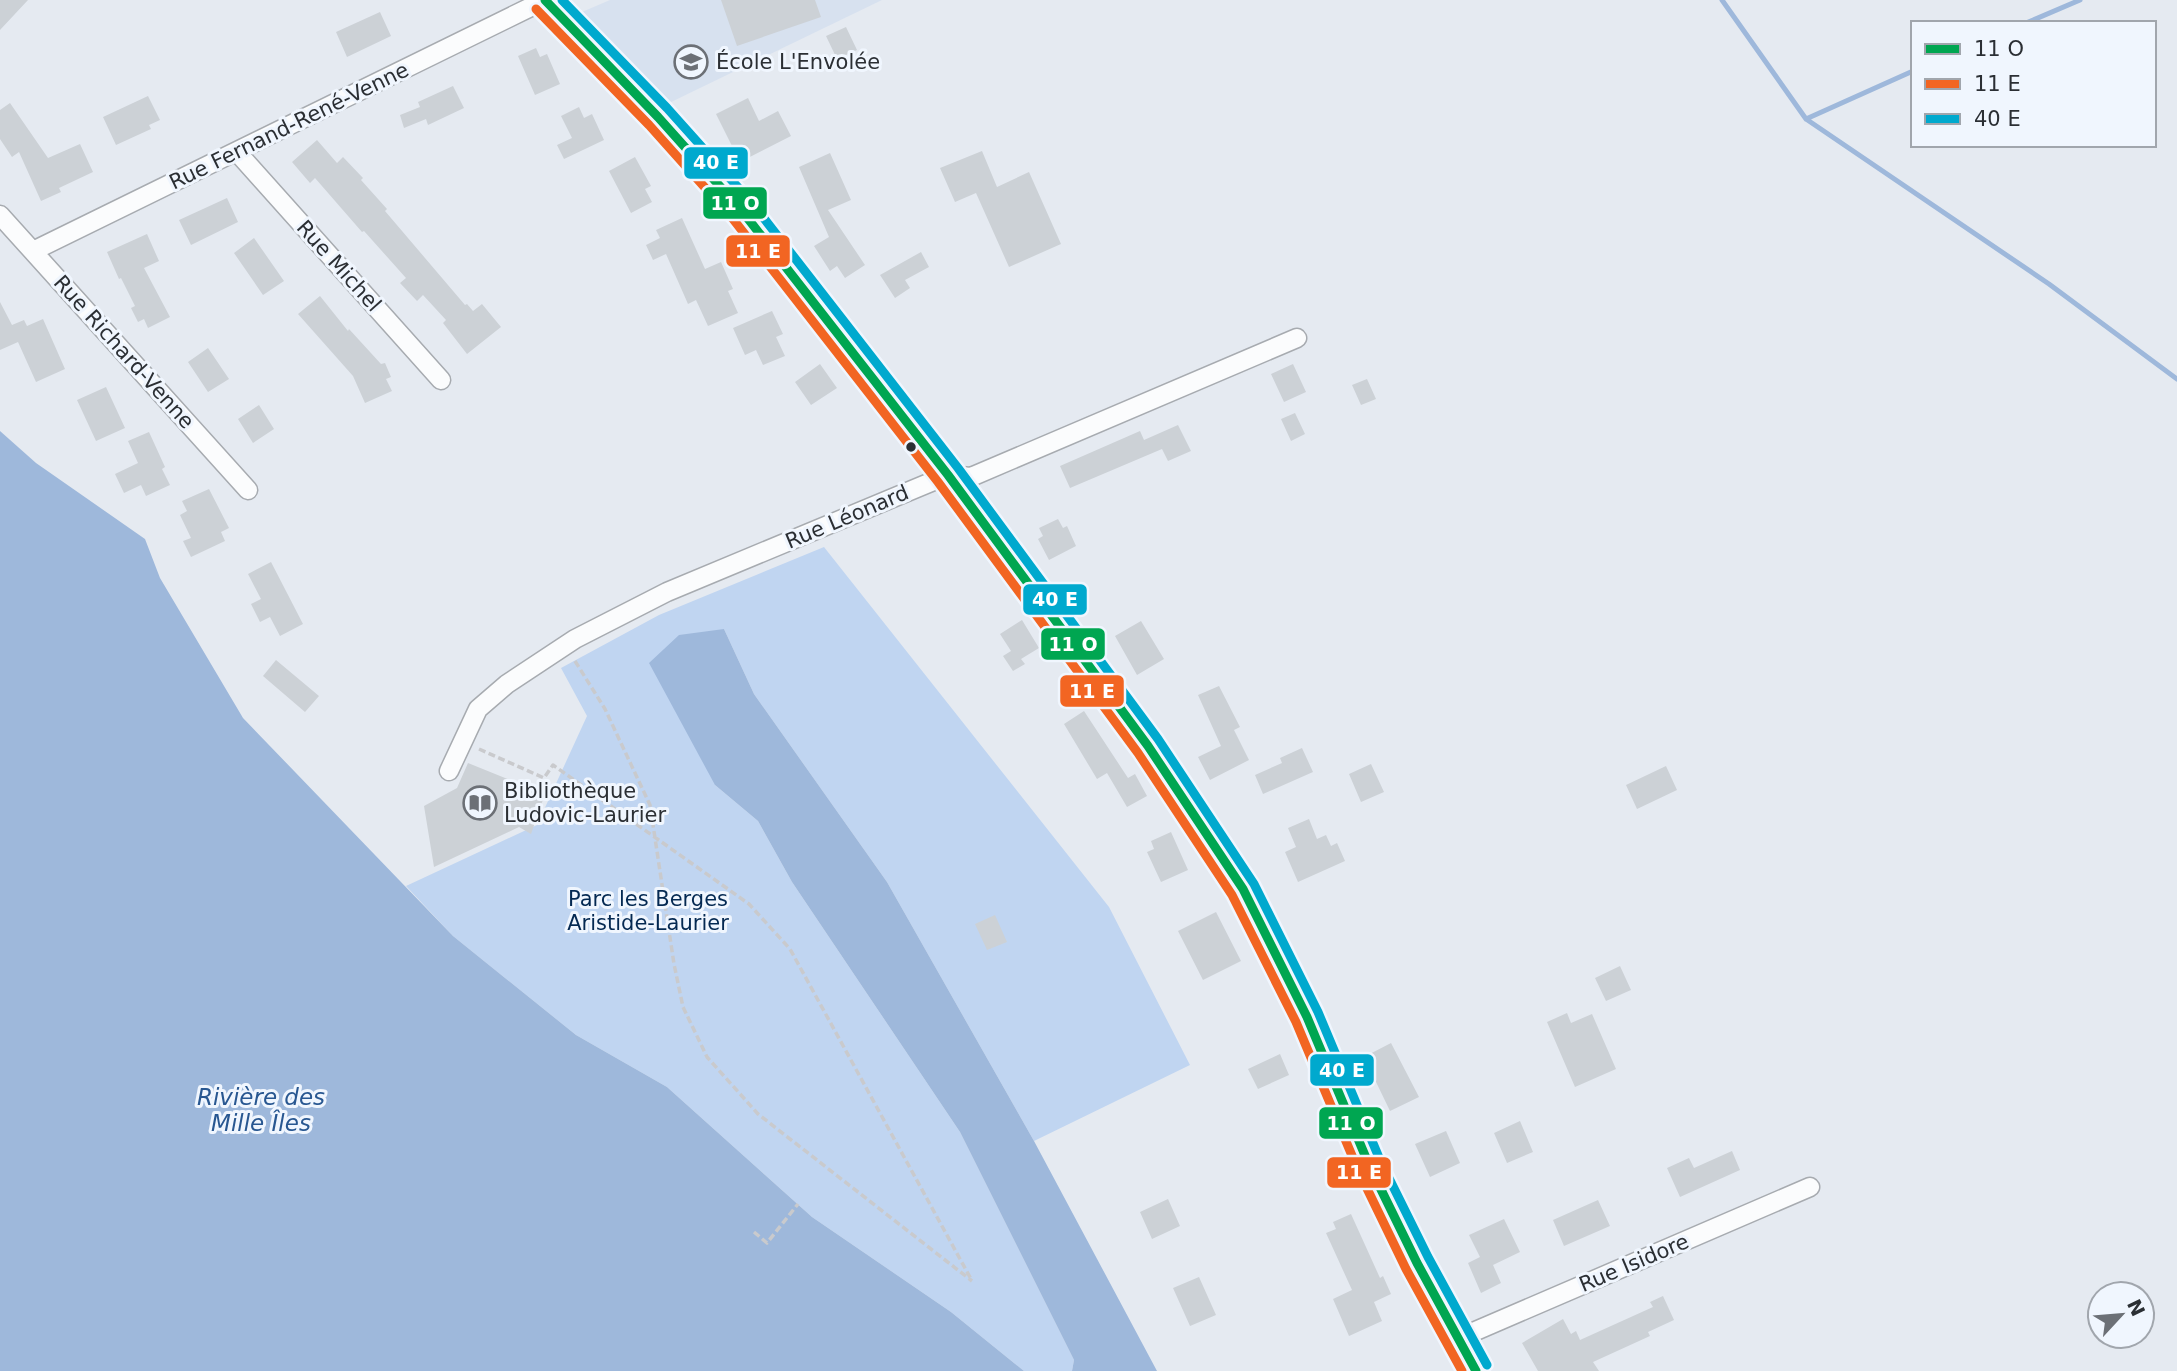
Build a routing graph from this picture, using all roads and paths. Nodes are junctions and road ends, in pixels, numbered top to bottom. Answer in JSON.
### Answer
{"nodes":[{"id":1,"x":545,"y":0,"type":"edge"},
{"id":2,"x":237,"y":152,"type":"junction"},
{"id":3,"x":0,"y":215,"type":"edge"},
{"id":4,"x":33,"y":251,"type":"junction"},
{"id":5,"x":1297,"y":338,"type":"dead end"},
{"id":6,"x":441,"y":380,"type":"dead end"},
{"id":7,"x":948,"y":475,"type":"junction"},
{"id":8,"x":248,"y":490,"type":"dead end"},
{"id":9,"x":566,"y":645,"type":"junction"},
{"id":10,"x":463,"y":742,"type":"junction"},
{"id":11,"x":449,"y":771,"type":"dead end"},
{"id":12,"x":654,"y":839,"type":"junction"},
{"id":13,"x":1810,"y":1187,"type":"dead end"},
{"id":14,"x":798,"y":1204,"type":"dead end"},
{"id":15,"x":754,"y":1232,"type":"dead end"},
{"id":16,"x":1457,"y":1339,"type":"junction"},
{"id":17,"x":1476,"y":1371,"type":"edge"}],
"edges":[{"from":1,"to":2,"type":"street","name":"Rue Fernand-René-Venne"},
{"from":1,"to":7,"type":"main road"},
{"from":2,"to":4,"type":"street","name":"Rue Fernand-René-Venne"},
{"from":2,"to":6,"type":"street","name":"Rue Michel"},
{"from":3,"to":4,"type":"street","name":"Rue Richard-Venne"},
{"from":4,"to":8,"type":"street","name":"Rue Richard-Venne"},
{"from":5,"to":7,"type":"street","name":"Rue Léonard"},
{"from":7,"to":9,"type":"street","name":"Rue Léonard"},
{"from":7,"to":16,"type":"main road"},
{"from":9,"to":10,"type":"street","name":"Rue Léonard"},
{"from":9,"to":12,"type":"path"},
{"from":10,"to":11,"type":"street","name":"Rue Léonard"},
{"from":10,"to":12,"type":"path"},
{"from":12,"to":12,"type":"path"},
{"from":13,"to":16,"type":"street","name":"Rue Isidore"},
{"from":14,"to":15,"type":"path"},
{"from":16,"to":17,"type":"main road"}]}
